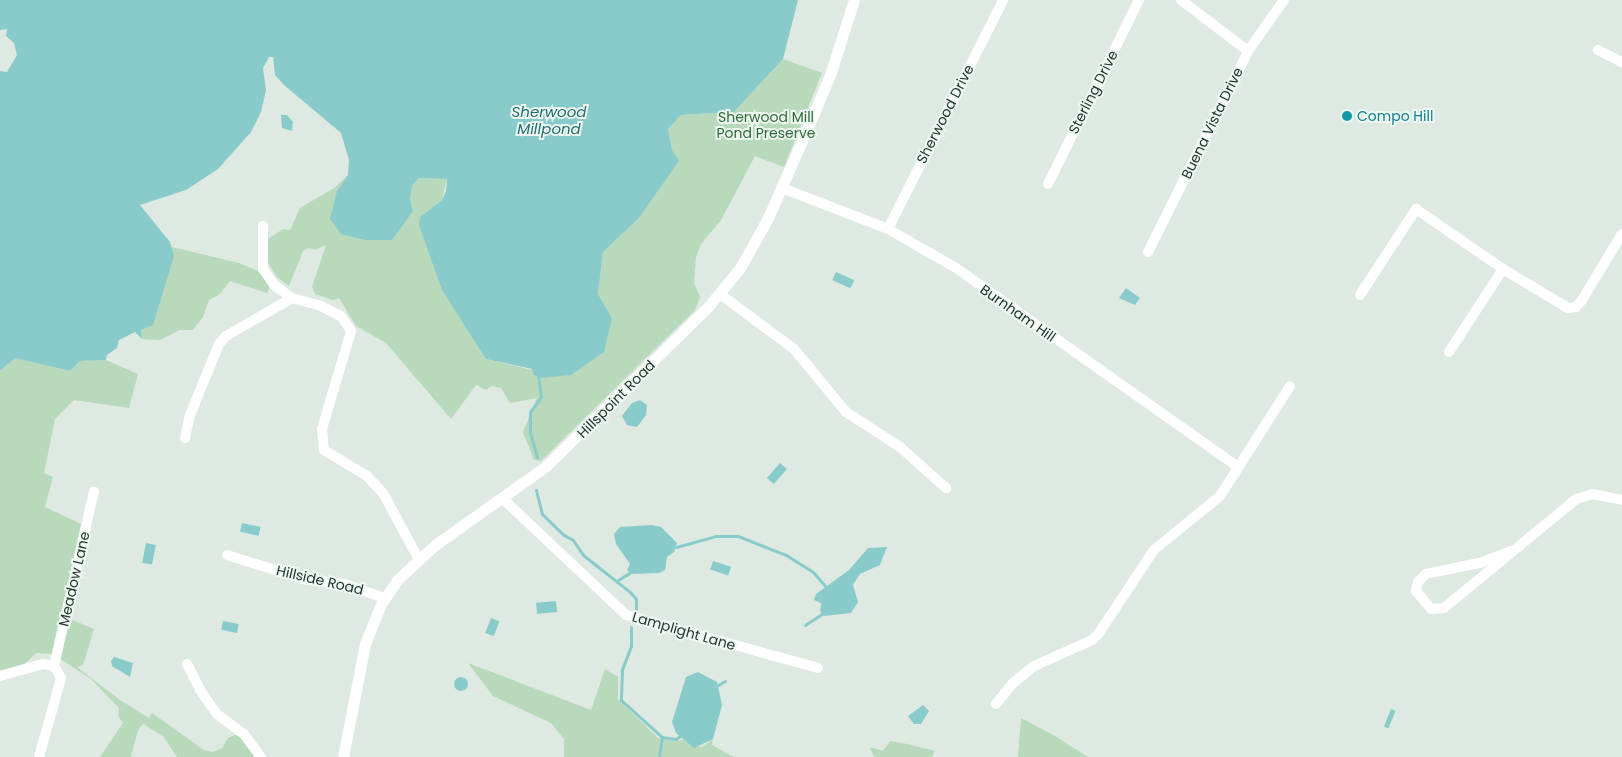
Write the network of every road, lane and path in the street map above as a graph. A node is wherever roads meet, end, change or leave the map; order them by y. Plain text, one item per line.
1 (854, 0) edge
2 (1003, 0) edge
3 (1139, 0) edge
4 (1181, 0) edge
5 (1284, 0) edge
6 (1598, 50) dead end
7 (1248, 51) junction
8 (1622, 62) edge
9 (1048, 184) dead end
10 (782, 188) junction
11 (263, 226) dead end
12 (888, 229) junction
13 (1622, 234) edge
14 (1148, 252) dead end
15 (1503, 270) junction
16 (720, 294) junction
17 (1360, 295) dead end
18 (292, 298) junction
19 (1449, 352) dead end
20 (1290, 386) dead end
21 (185, 438) dead end
22 (1238, 467) junction
23 (946, 488) dead end
24 (94, 492) dead end
25 (503, 499) junction
26 (1622, 500) edge
27 (1510, 551) junction
28 (226, 556) dead end
29 (418, 558) junction
30 (385, 598) junction
31 (187, 664) dead end
32 (54, 666) junction
33 (818, 668) dead end
34 (0, 676) edge
35 (996, 704) dead end
36 (38, 757) edge
37 (261, 757) edge
38 (343, 757) edge

1 - 10 street, Hillspoint Road
2 - 12 street, Sherwood Drive
3 - 9 street, Sterling Drive
4 - 7 street
5 - 7 street, Buena Vista Drive
6 - 8 street
7 - 14 street, Buena Vista Drive
10 - 12 street, Burnham Hill
10 - 16 street, Hillspoint Road
11 - 18 street
12 - 22 street, Burnham Hill
13 - 15 street
15 - 17 street
15 - 19 street
16 - 23 street
16 - 25 street, Hillspoint Road
18 - 21 street
18 - 29 street
20 - 22 street
22 - 35 street
24 - 32 street, Meadow Lane
25 - 29 street, Hillspoint Road
25 - 33 street, Lamplight Lane
26 - 27 street
27 - 27 street
28 - 30 street, Hillside Road
29 - 30 street, Hillspoint Road
30 - 38 street, Hillspoint Road
31 - 37 street
32 - 34 street
32 - 36 street

